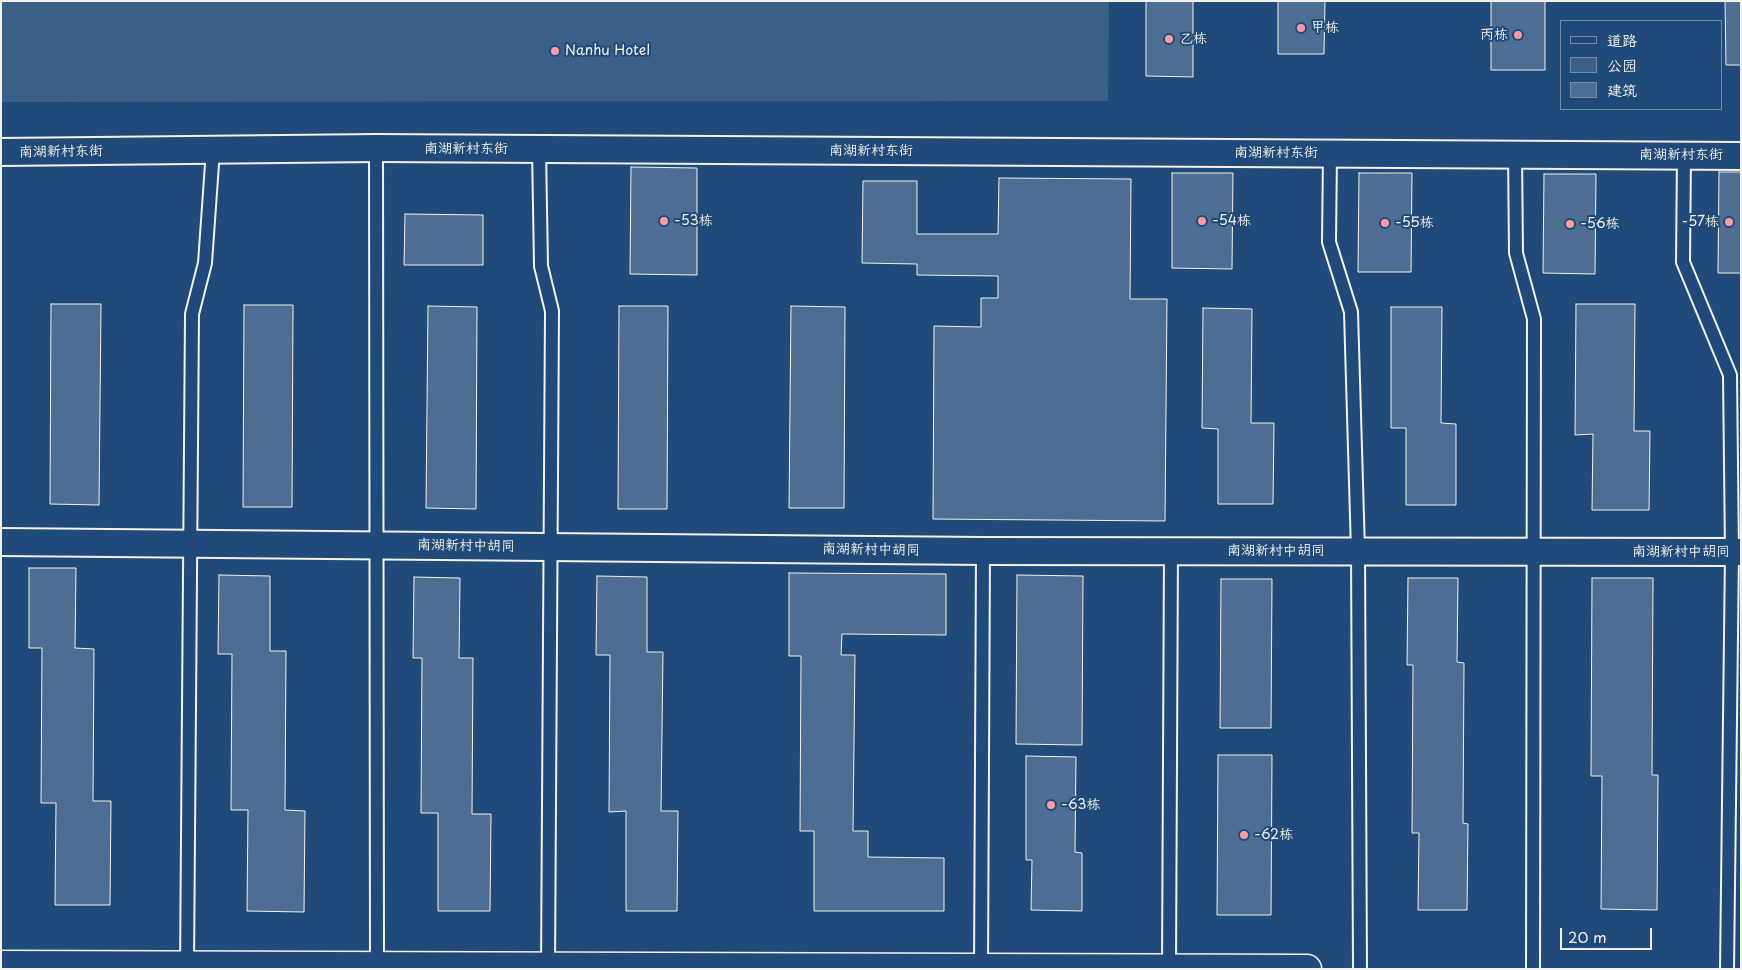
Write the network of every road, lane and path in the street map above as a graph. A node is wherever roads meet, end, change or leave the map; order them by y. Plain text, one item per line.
1 (376, 148) junction
2 (539, 149) junction
3 (213, 150) junction
4 (1, 152) edge
5 (1330, 154) junction
6 (1514, 154) junction
7 (1684, 156) junction
8 (1741, 156) edge
9 (1, 542) edge
10 (188, 543) junction
11 (378, 545) junction
12 (550, 547) junction
13 (983, 550) junction
14 (1172, 551) junction
15 (1358, 551) junction
16 (1534, 552) junction
17 (1736, 552) edge
18 (1, 966) edge
19 (187, 966) junction
20 (377, 967) junction
21 (548, 967) junction
22 (981, 968) edge
23 (1169, 968) edge
24 (1307, 969) edge
25 (1360, 969) edge
26 (1533, 969) edge
27 (1727, 969) edge

1 - 2 street, 南湖新村东街
1 - 3 street, 南湖新村东街
1 - 11 lane
2 - 5 street, 南湖新村东街
2 - 12 lane
3 - 4 street, 南湖新村东街
3 - 10 lane
5 - 6 street, 南湖新村东街
5 - 15 lane
6 - 7 street, 南湖新村东街
6 - 16 lane
7 - 8 street, 南湖新村东街
7 - 17 lane
9 - 10 street, 南湖新村中胡同
10 - 11 street, 南湖新村中胡同
10 - 19 lane
11 - 12 street, 南湖新村中胡同
11 - 20 lane
12 - 13 street, 南湖新村中胡同
12 - 21 lane
13 - 14 street, 南湖新村中胡同
13 - 22 lane
14 - 15 street, 南湖新村中胡同
14 - 23 lane
15 - 16 street, 南湖新村中胡同
15 - 25 lane
16 - 17 street, 南湖新村中胡同
16 - 26 lane
17 - 27 lane
18 - 19 street
19 - 20 street
20 - 21 street
21 - 22 street
22 - 23 street
23 - 24 street

